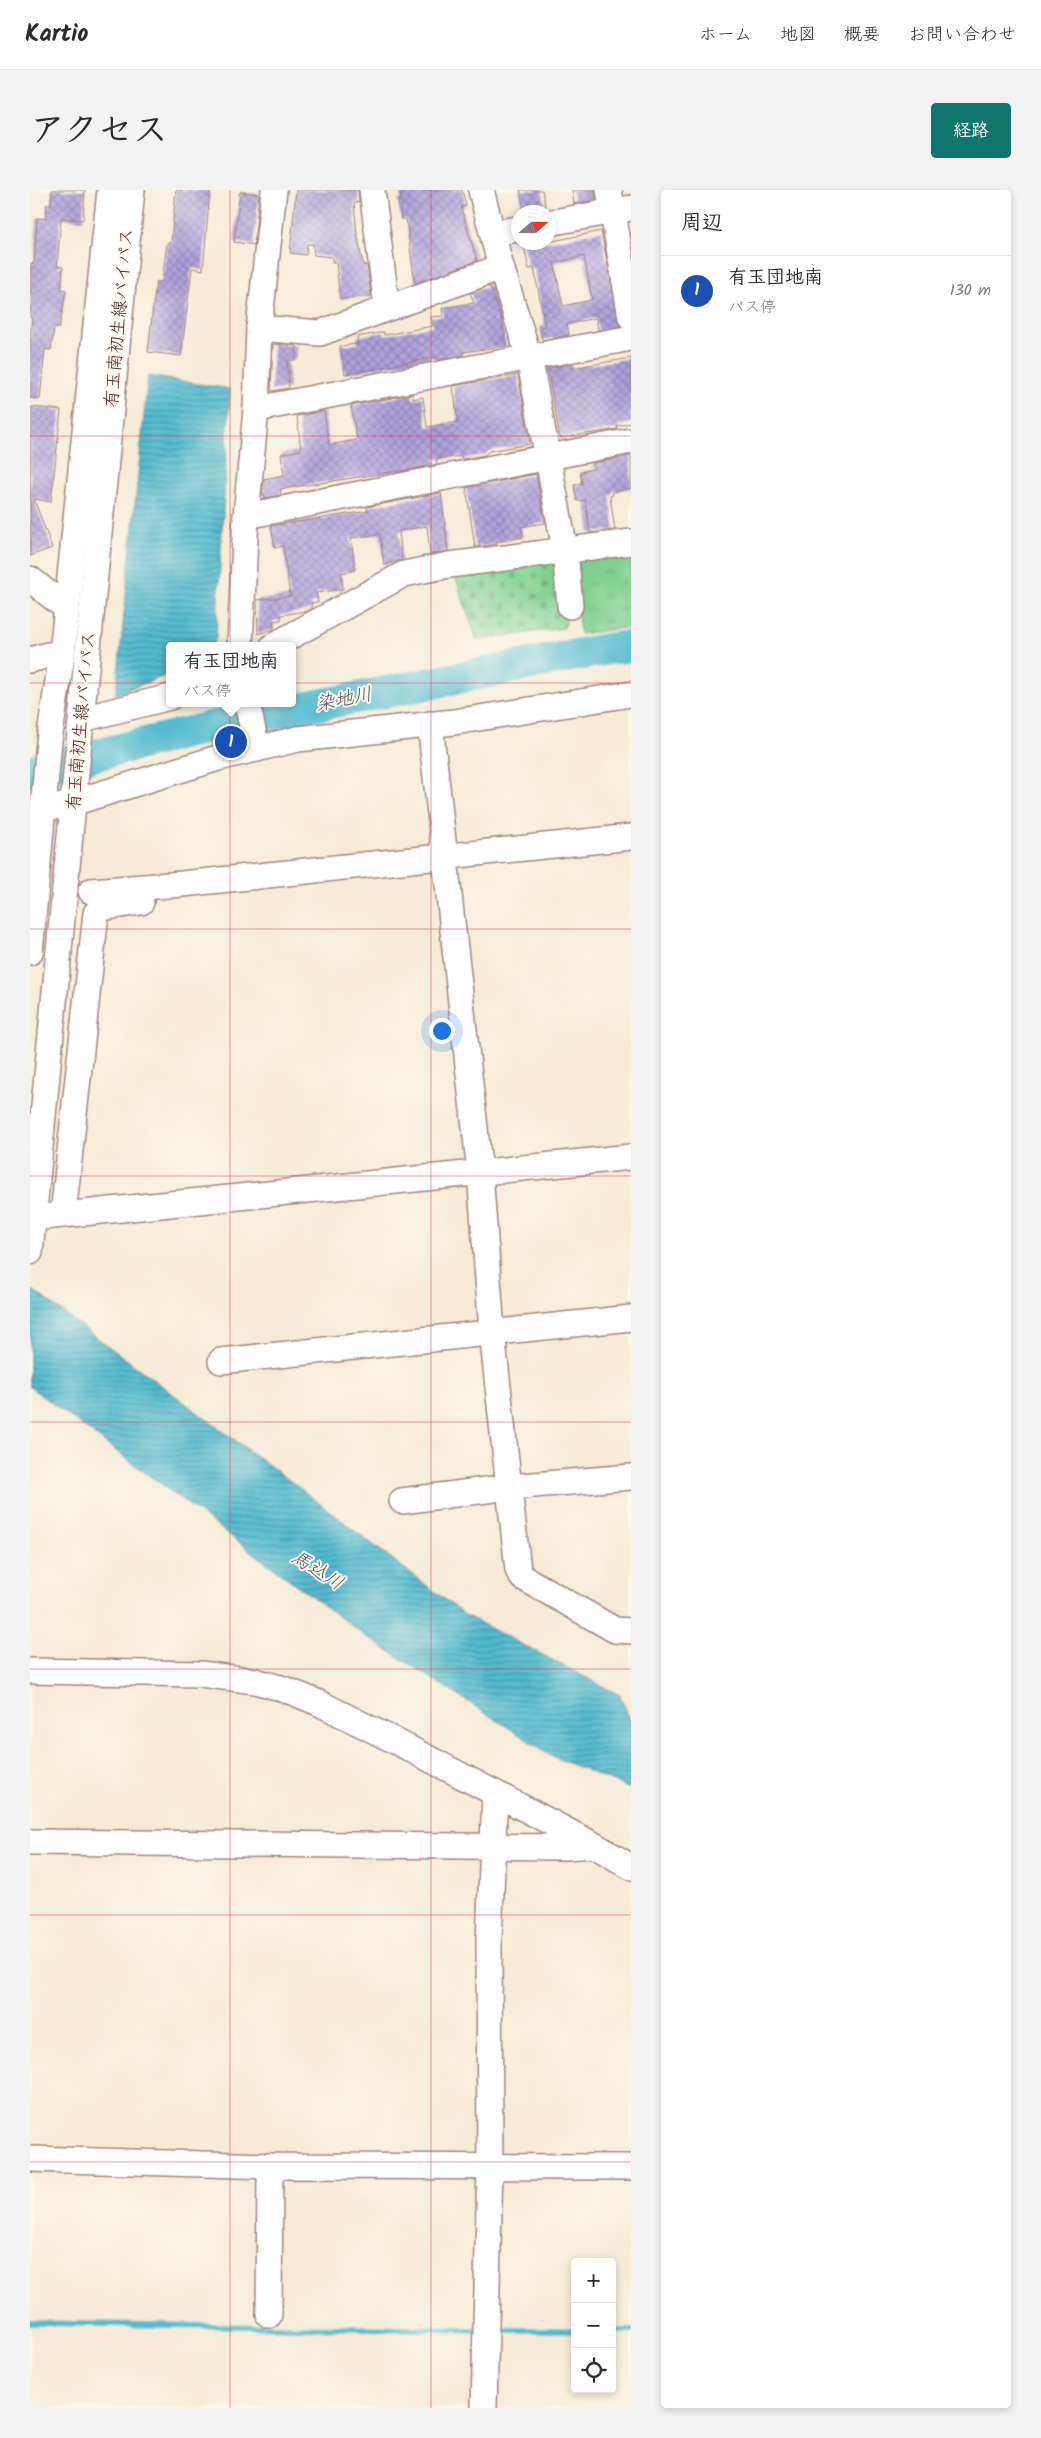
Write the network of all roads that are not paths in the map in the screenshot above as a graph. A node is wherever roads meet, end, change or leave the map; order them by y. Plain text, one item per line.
1 (110, 190) edge
2 (132, 190) edge
3 (274, 190) edge
4 (372, 190) edge
5 (481, 190) edge
6 (618, 203) edge
7 (556, 221) edge
8 (511, 229) edge
9 (494, 233) junction
10 (501, 267) junction
11 (387, 308) junction
12 (631, 317) edge
13 (259, 328) junction
14 (631, 338) edge
15 (529, 357) junction
16 (256, 409) junction
17 (631, 441) edge
18 (548, 456) junction
19 (246, 516) junction
20 (631, 542) edge
21 (564, 550) junction
22 (30, 579) edge
23 (570, 606) dead end
24 (66, 608) junction
25 (240, 642) edge
26 (280, 642) edge
27 (62, 654) junction
28 (30, 660) edge
29 (631, 694) edge
30 (166, 698) edge
31 (248, 707) edge
32 (430, 724) junction
33 (81, 726) junction
34 (256, 746) junction
35 (74, 796) junction
36 (39, 808) edge
37 (631, 837) edge
38 (444, 855) junction
39 (182, 884) junction
40 (91, 891) dead end
41 (30, 952) edge
42 (631, 1157) edge
43 (480, 1173) junction
44 (63, 1215) junction
45 (33, 1218) junction
46 (30, 1247) edge
47 (631, 1318) edge
48 (492, 1332) junction
49 (221, 1361) dead end
50 (631, 1477) edge
51 (509, 1487) junction
52 (402, 1501) dead end
53 (631, 1631) edge
54 (30, 1671) edge
55 (495, 1793) junction
56 (30, 1842) edge
57 (594, 1845) junction
58 (492, 1846) junction
59 (631, 1867) edge
60 (30, 2159) edge
61 (270, 2166) junction
62 (490, 2166) junction
63 (631, 2167) edge
64 (269, 2315) dead end
65 (484, 2408) edge

1 - 24 street, 有玉南初生線バイパス
2 - 33 street, 有玉南初生線バイパス
3 - 13 street
4 - 11 street
5 - 9 street
6 - 7 street
6 - 12 street
8 - 9 street
9 - 10 street
10 - 11 street
10 - 15 street
11 - 13 street
13 - 16 street
14 - 15 street
15 - 16 street
15 - 18 street
16 - 19 street
17 - 18 street
18 - 19 street
18 - 21 street
19 - 25 street
20 - 21 street
21 - 23 street
21 - 26 street
22 - 24 street
24 - 27 street, 有玉南初生線バイパス
27 - 28 street
27 - 36 street, 有玉南初生線バイパス
29 - 32 street
30 - 33 street
31 - 34 street
32 - 34 street
32 - 38 street
33 - 35 street, 有玉南初生線バイパス
34 - 35 street
35 - 36 street
35 - 45 street, 有玉南初生線バイパス
36 - 41 street, 有玉南初生線バイパス
37 - 38 street
38 - 39 street
38 - 43 street
39 - 40 street
39 - 44 street
42 - 43 street
43 - 44 street
43 - 48 street
44 - 45 street
45 - 46 street, 有玉南初生線バイパス
47 - 48 street
48 - 49 street
48 - 51 street
50 - 51 street
51 - 52 street
51 - 53 street
54 - 55 street
55 - 57 street
55 - 58 street
56 - 58 street
57 - 58 street
57 - 59 street
58 - 62 street
60 - 61 street
61 - 62 street
61 - 64 street
62 - 63 street
62 - 65 street

